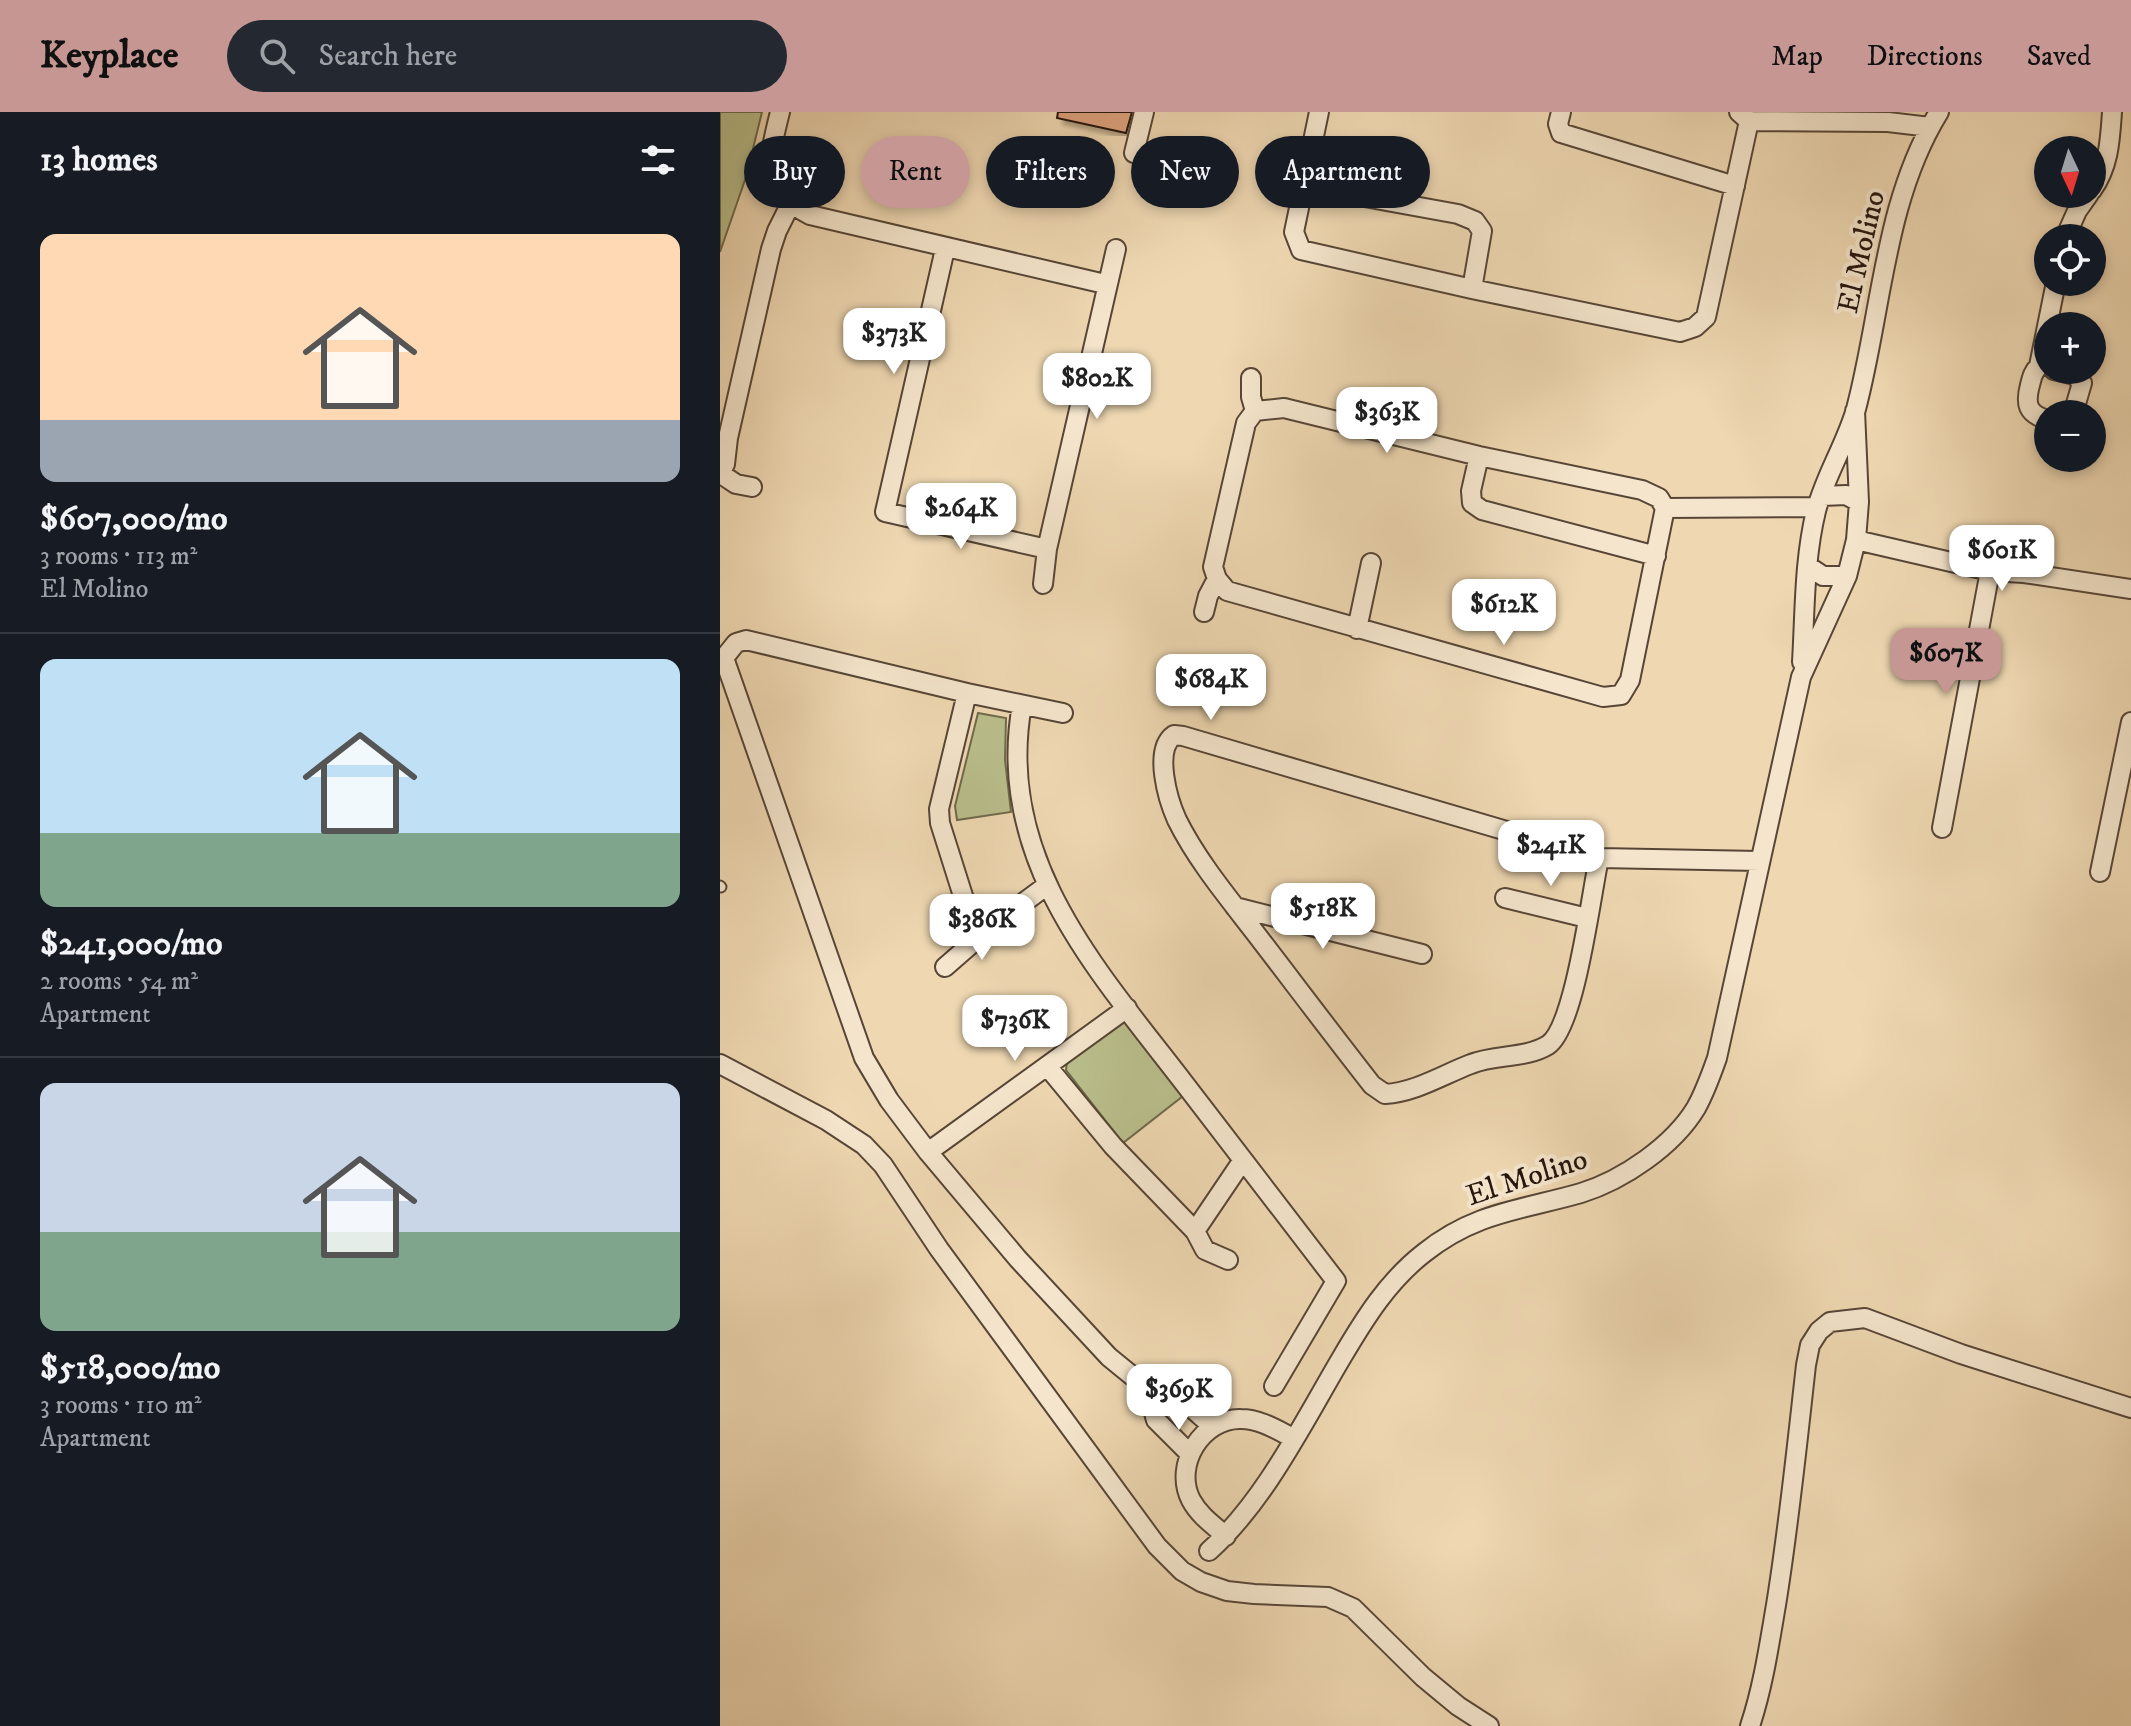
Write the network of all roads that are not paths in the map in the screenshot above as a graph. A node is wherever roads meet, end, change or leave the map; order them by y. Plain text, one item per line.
1 (780, 112) edge
2 (1144, 112) edge
3 (1319, 112) edge
4 (1561, 112) edge
5 (2112, 112) edge
6 (1744, 116) edge
7 (1934, 119) edge
8 (774, 136) edge
9 (1138, 136) edge
10 (1314, 136) edge
11 (2106, 163) edge
12 (1735, 186) junction
13 (788, 208) edge
14 (796, 208) edge
15 (1299, 208) edge
16 (1425, 208) edge
17 (945, 249) junction
18 (1116, 249) dead end
19 (1105, 284) junction
20 (1472, 289) junction
21 (2034, 372) edge
22 (1251, 378) dead end
23 (1255, 411) junction
24 (1855, 411) junction
25 (2034, 415) edge
26 (724, 439) edge
27 (1479, 456) junction
28 (720, 474) edge
29 (752, 487) dead end
30 (1819, 502) junction
31 (1859, 502) junction
32 (1665, 508) junction
33 (1856, 540) junction
34 (1047, 549) junction
35 (1656, 556) junction
36 (1371, 563) dead end
37 (1808, 566) junction
38 (1990, 571) junction
39 (1847, 576) junction
40 (1217, 579) junction
41 (1043, 584) dead end
42 (2131, 589) edge
43 (1204, 612) dead end
44 (1357, 629) junction
45 (1801, 677) junction
46 (967, 693) junction
47 (1022, 705) junction
48 (1063, 713) dead end
49 (2131, 722) edge
50 (1942, 828) dead end
51 (1599, 858) junction
52 (1759, 861) junction
53 (2100, 872) dead end
54 (1046, 886) junction
55 (1505, 898) dead end
56 (1235, 907) junction
57 (1587, 918) junction
58 (992, 926) junction
59 (1422, 954) dead end
60 (945, 967) dead end
61 (1127, 1008) junction
62 (720, 1064) edge
63 (1047, 1066) junction
64 (928, 1152) junction
65 (1243, 1160) junction
66 (1195, 1231) junction
67 (1228, 1260) dead end
68 (1274, 1386) dead end
69 (1147, 1388) junction
70 (2131, 1408) edge
71 (1212, 1426) junction
72 (1293, 1438) junction
73 (1189, 1453) junction
74 (1226, 1536) junction
75 (1209, 1551) dead end
76 (1750, 1725) edge
77 (1489, 1726) edge

1 - 8 street
2 - 9 street
3 - 10 street
4 - 12 street
5 - 11 street
6 - 7 street
6 - 12 street
7 - 24 street, El Molino
12 - 20 street
13 - 26 street
14 - 17 street
15 - 20 street
16 - 20 street
17 - 19 street
17 - 34 street
18 - 19 street
19 - 34 street
21 - 25 street
22 - 23 street
23 - 27 street
23 - 40 street
24 - 30 street, El Molino
24 - 31 street, El Molino
26 - 28 street
27 - 32 street
27 - 35 street
28 - 29 street
30 - 31 street
30 - 32 street
30 - 37 street, El Molino
31 - 33 street, El Molino
32 - 35 street
33 - 38 street
33 - 39 street, El Molino
34 - 41 street
35 - 44 street
36 - 44 street
37 - 39 street
37 - 45 street, El Molino
38 - 42 street
38 - 50 street
39 - 45 street, El Molino
40 - 43 street
40 - 44 street
45 - 52 street, El Molino
46 - 47 street
46 - 58 street
46 - 64 street
47 - 48 street
47 - 54 street
49 - 53 street
51 - 52 street
51 - 56 street
51 - 57 street
52 - 72 street, El Molino
54 - 58 street
54 - 61 street
55 - 57 street
56 - 57 street
56 - 59 street
58 - 60 street
61 - 63 street
61 - 65 street
62 - 77 street
63 - 64 street
63 - 66 street
64 - 69 street
65 - 66 street
65 - 68 street
66 - 67 street
69 - 71 street
69 - 73 street
70 - 76 street
71 - 72 street
71 - 73 street
72 - 74 street, El Molino
73 - 74 street
74 - 75 street, El Molino

